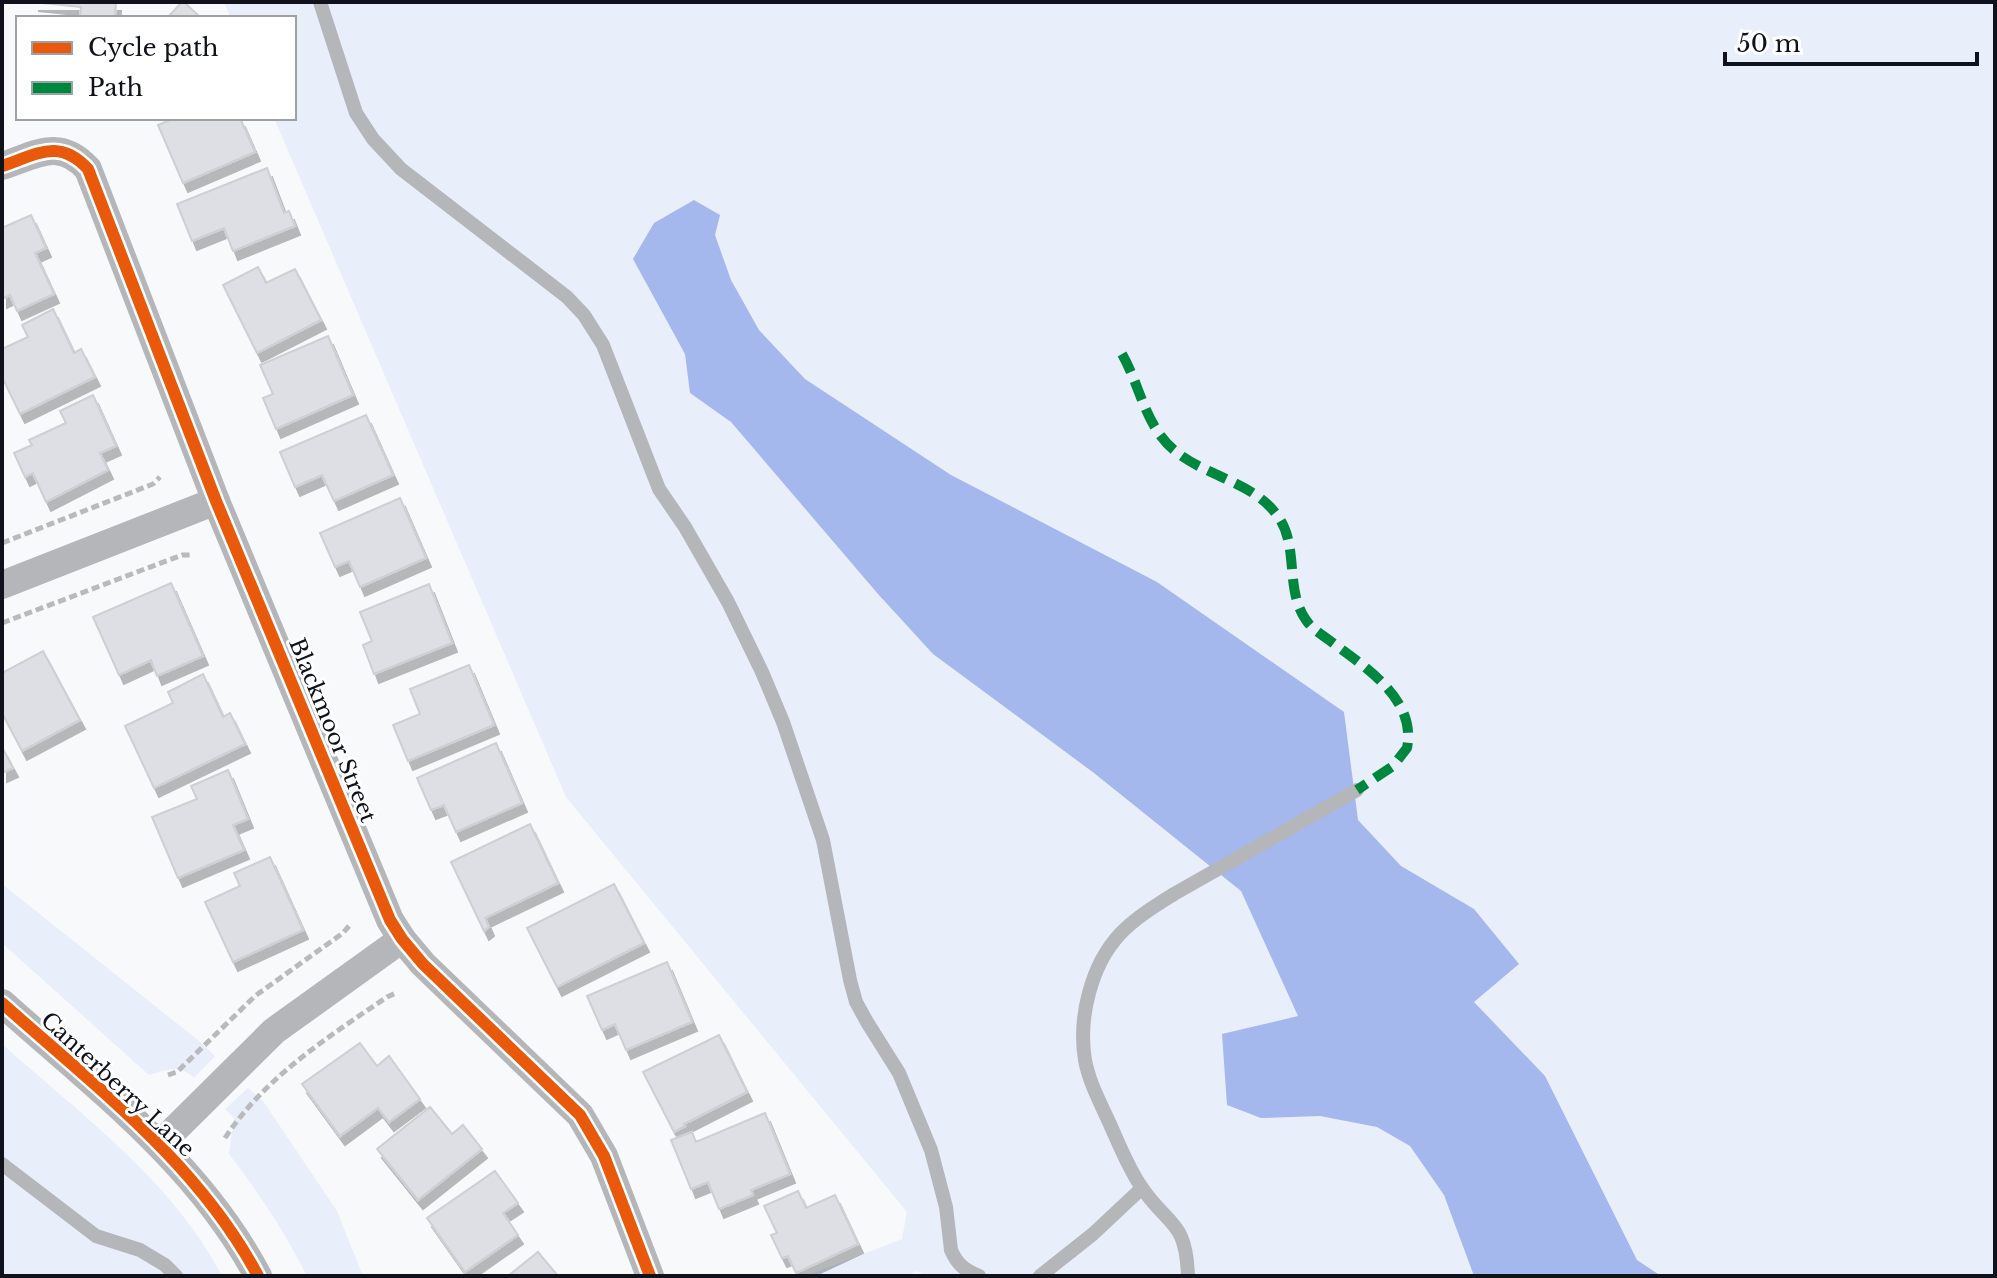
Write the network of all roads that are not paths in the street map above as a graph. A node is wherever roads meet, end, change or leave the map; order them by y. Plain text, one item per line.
1 (320, 2) edge
2 (2, 166) edge
3 (216, 501) junction
4 (2, 585) edge
5 (1357, 790) dead end
6 (402, 939) junction
7 (2, 1003) edge
8 (160, 1144) junction
9 (2, 1164) edge
10 (1142, 1188) junction
11 (176, 1276) edge
12 (258, 1276) edge
13 (650, 1276) edge
14 (979, 1276) edge
15 (1040, 1276) edge
16 (1188, 1276) edge

1 - 14 lane
2 - 3 street, Blackmoor Street
3 - 4 street
3 - 6 street, Blackmoor Street
5 - 10 lane
6 - 8 street
6 - 13 street, Blackmoor Street
7 - 8 street, Canterberry Lane
8 - 12 street, Canterberry Lane
9 - 11 lane
10 - 15 lane
10 - 16 lane

